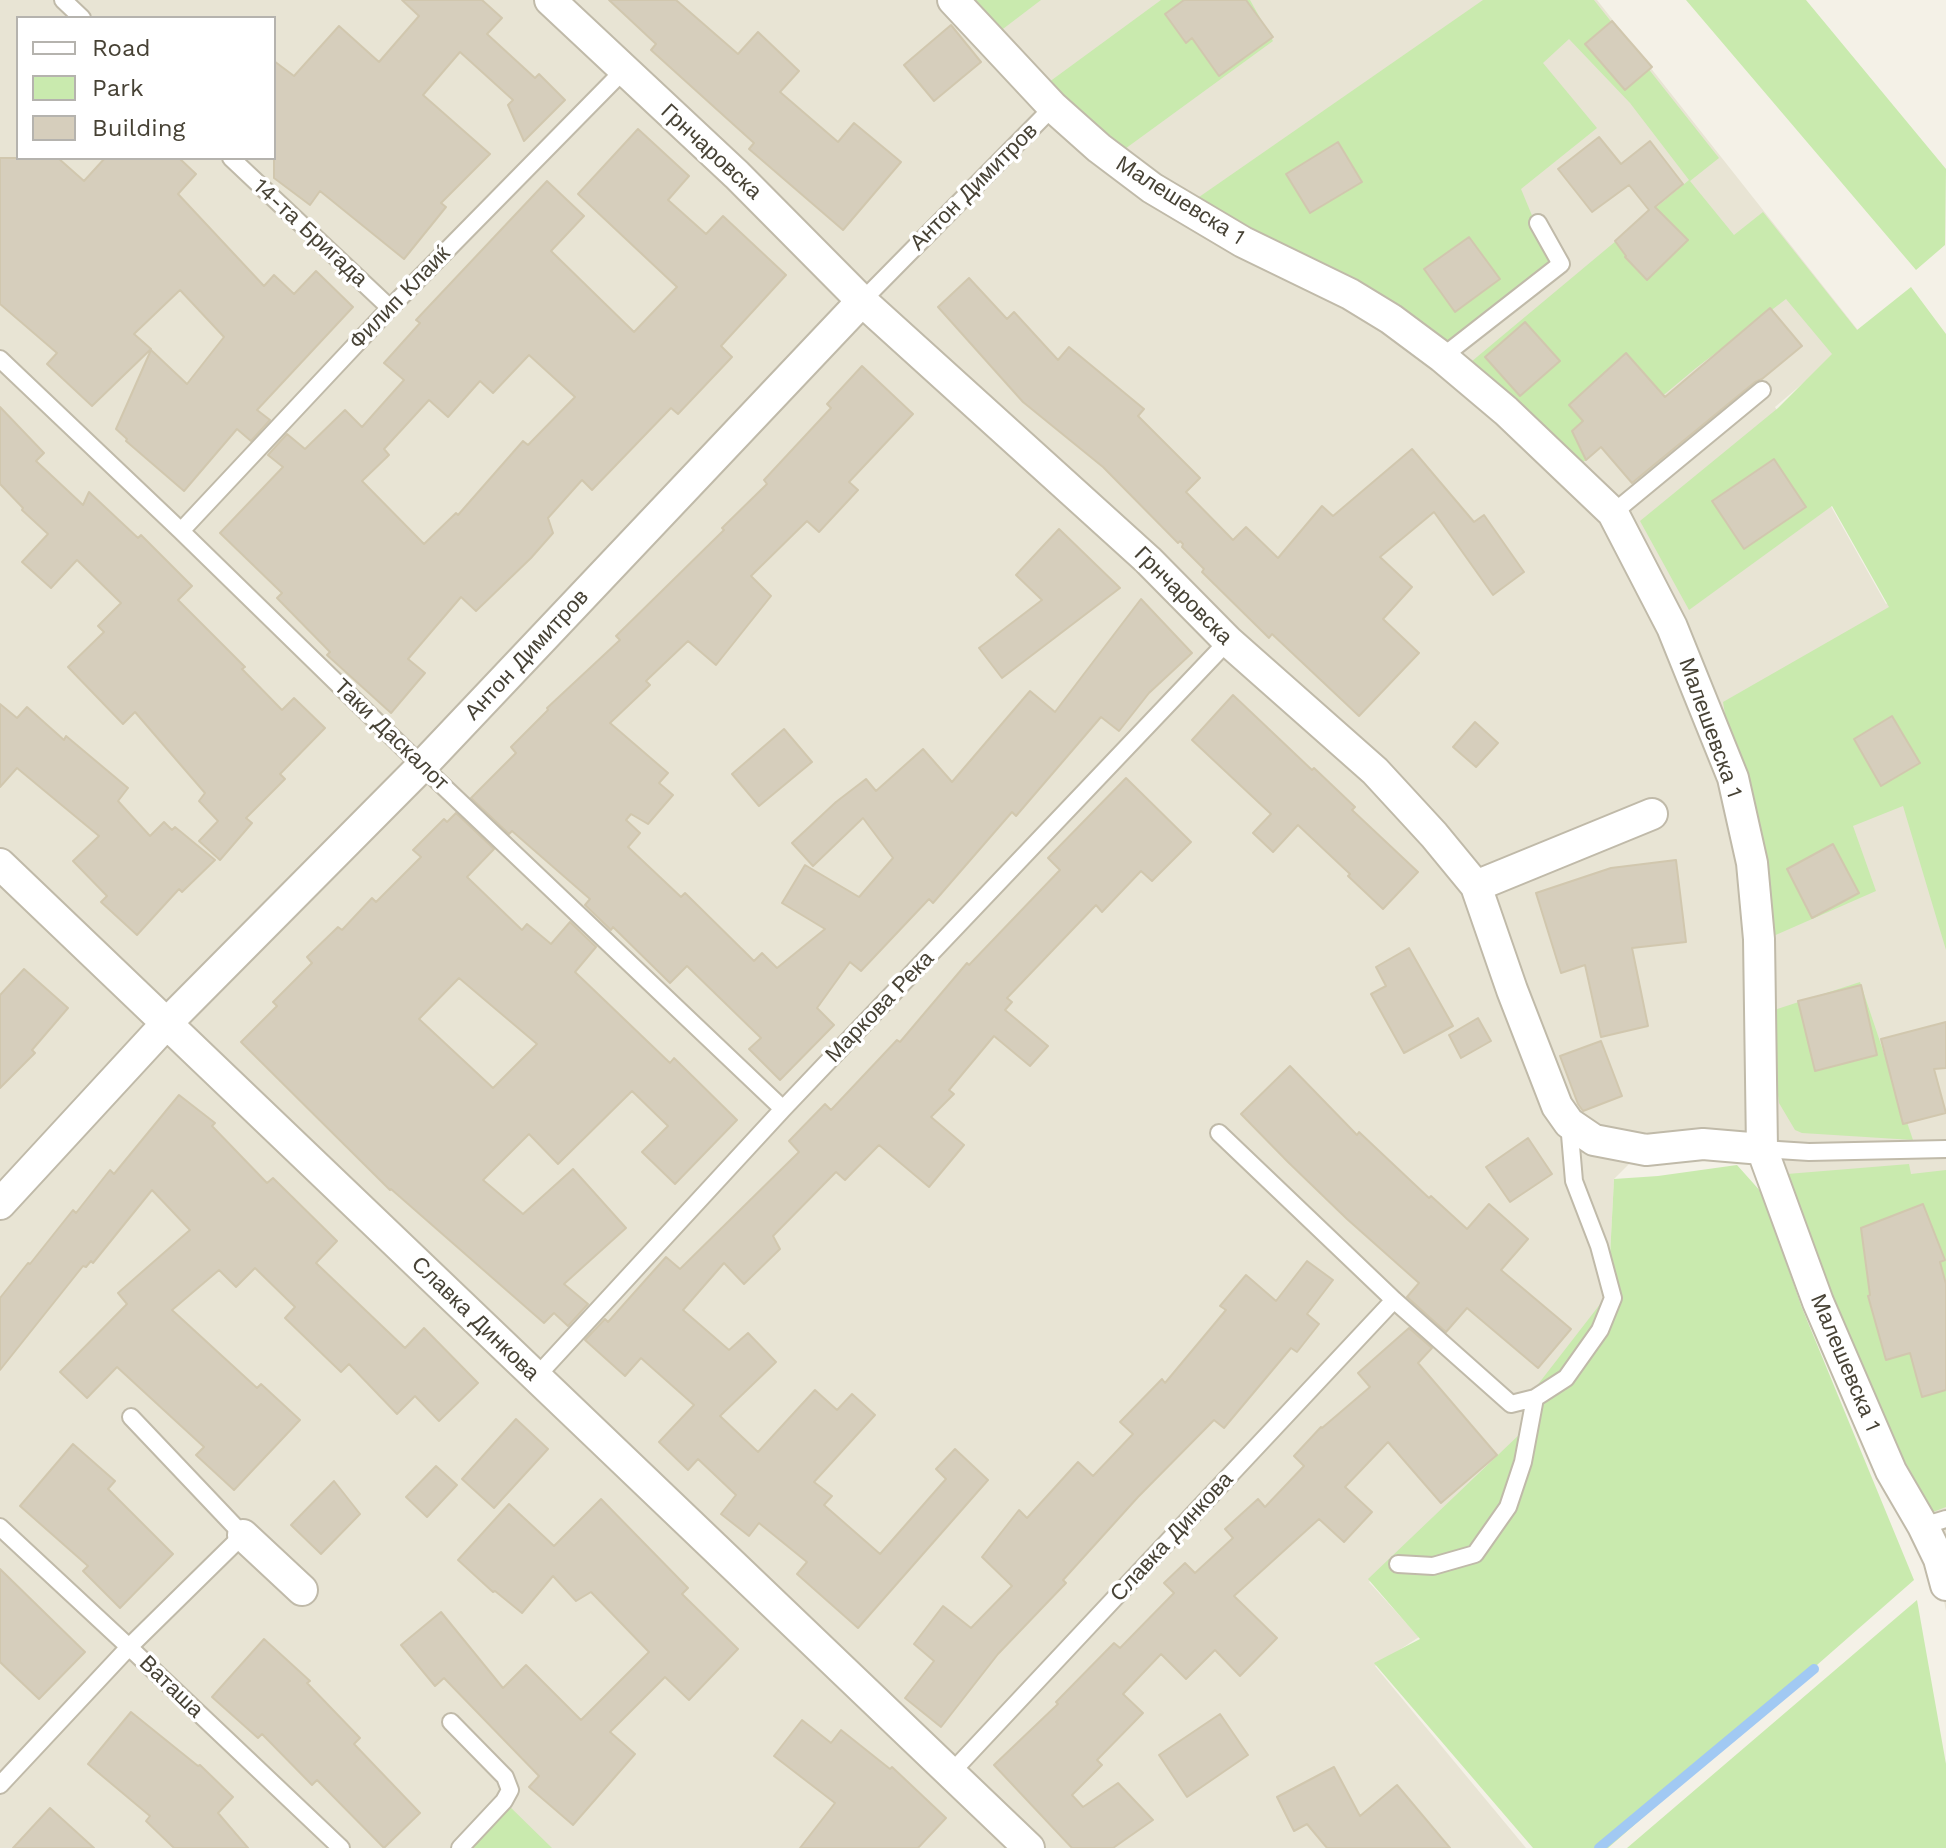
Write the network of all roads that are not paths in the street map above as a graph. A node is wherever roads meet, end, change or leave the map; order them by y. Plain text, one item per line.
1 (63, 0) edge
2 (550, 0) edge
3 (953, 0) edge
4 (80, 16) edge
5 (624, 70) junction
6 (1053, 107) junction
7 (233, 160) edge
8 (1538, 223) dead end
9 (862, 301) junction
10 (390, 308) junction
11 (1442, 357) junction
12 (0, 359) edge
13 (1762, 390) dead end
14 (1613, 513) junction
15 (181, 531) junction
16 (1228, 641) junction
17 (422, 766) junction
18 (1652, 814) dead end
19 (0, 864) edge
20 (1476, 886) junction
21 (166, 1024) junction
22 (783, 1109) junction
23 (1569, 1123) junction
24 (1219, 1133) dead end
25 (1762, 1149) junction
26 (1946, 1149) edge
27 (0, 1204) edge
28 (1394, 1300) junction
29 (536, 1377) junction
30 (1535, 1398) junction
31 (131, 1417) dead end
32 (1935, 1523) edge
33 (0, 1527) edge
34 (243, 1535) junction
35 (1398, 1564) dead end
36 (1946, 1585) edge
37 (302, 1590) dead end
38 (129, 1647) junction
39 (451, 1722) dead end
40 (950, 1774) junction
41 (0, 1785) edge
42 (341, 1848) edge
43 (460, 1848) edge
44 (1029, 1848) edge

1 - 4 lane
2 - 5 street, Грнчаровска
3 - 6 street, Малешевска 1
5 - 9 street, Грнчаровска
5 - 10 lane, Филип Клаиќ
6 - 9 lane, Антон Димитров
6 - 11 street, Малешевска 1
7 - 10 lane, 14-та Бригада
8 - 11 lane
9 - 16 street, Грнчаровска
9 - 17 street, Антон Димитров
10 - 15 lane, Филип Клаиќ
11 - 14 street, Малешевска 1
12 - 15 lane, Таки Даскалот
13 - 14 lane
14 - 25 street, Малешевска 1
15 - 17 lane, Таки Даскалот
16 - 20 street, Грнчаровска
16 - 22 lane, Маркова Река
17 - 21 street, Антон Димитров
17 - 22 lane, Таки Даскалот
18 - 20 street
19 - 21 street, Славка Динкова
20 - 23 street, Грнчаровска
21 - 27 street, Антон Димитров
21 - 29 street, Славка Динкова
22 - 29 lane, Маркова Река
23 - 25 street
23 - 30 lane
24 - 28 lane
25 - 26 lane
25 - 32 street, Малешевска 1
28 - 30 lane
28 - 40 lane, Славка Динкова
29 - 40 street, Славка Динкова
30 - 35 lane
31 - 34 lane
32 - 36 street, Малешевска 1
33 - 38 lane, Ваташа
34 - 37 street
34 - 38 lane
38 - 41 lane
38 - 42 lane, Ваташа
39 - 43 lane
40 - 44 street, Славка Динкова

